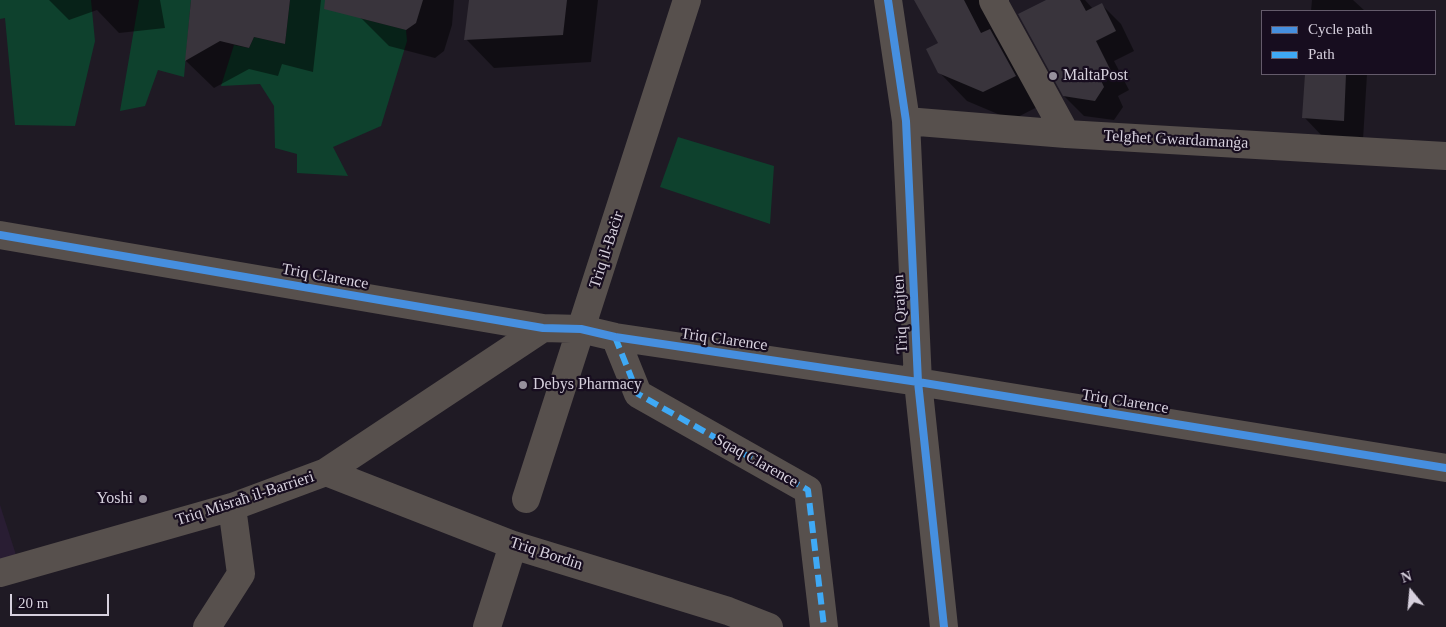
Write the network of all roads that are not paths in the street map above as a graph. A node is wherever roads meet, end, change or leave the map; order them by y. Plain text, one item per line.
1 (687, 0) edge
2 (888, 0) edge
3 (995, 0) edge
4 (906, 121) junction
5 (1066, 134) junction
6 (1446, 156) edge
7 (0, 235) edge
8 (543, 328) junction
9 (581, 330) junction
10 (615, 337) junction
11 (918, 382) junction
12 (1446, 468) edge
13 (326, 472) junction
14 (526, 500) dead end
15 (232, 507) junction
16 (513, 545) junction
17 (0, 573) edge
18 (726, 619) edge
19 (207, 627) edge
20 (487, 627) edge
21 (769, 627) edge
22 (824, 627) edge
23 (944, 627) edge

1 - 9 street, Triq il-Baċir
2 - 4 street, Triq Qrajten
3 - 5 street
4 - 5 street, Telgħet Gwardamanġa
4 - 11 street, Triq Qrajten
5 - 6 street, Telgħet Gwardamanġa
7 - 8 street, Triq Clarence
8 - 9 street, Triq Clarence
8 - 13 street, Triq Misraħ il-Barrieri
9 - 10 street, Triq Clarence
9 - 14 street, Triq il-Baċir
10 - 11 street, Triq Clarence
10 - 22 street, Sqaq Clarence
11 - 12 street, Triq Clarence
11 - 23 street, Triq Qrajten
13 - 15 street, Triq Misraħ il-Barrieri
13 - 16 street, Triq Bordin
15 - 17 street, Triq Misraħ il-Barrieri
15 - 19 street
16 - 18 street, Triq Bordin
16 - 20 street
18 - 21 street, Triq Bordin

